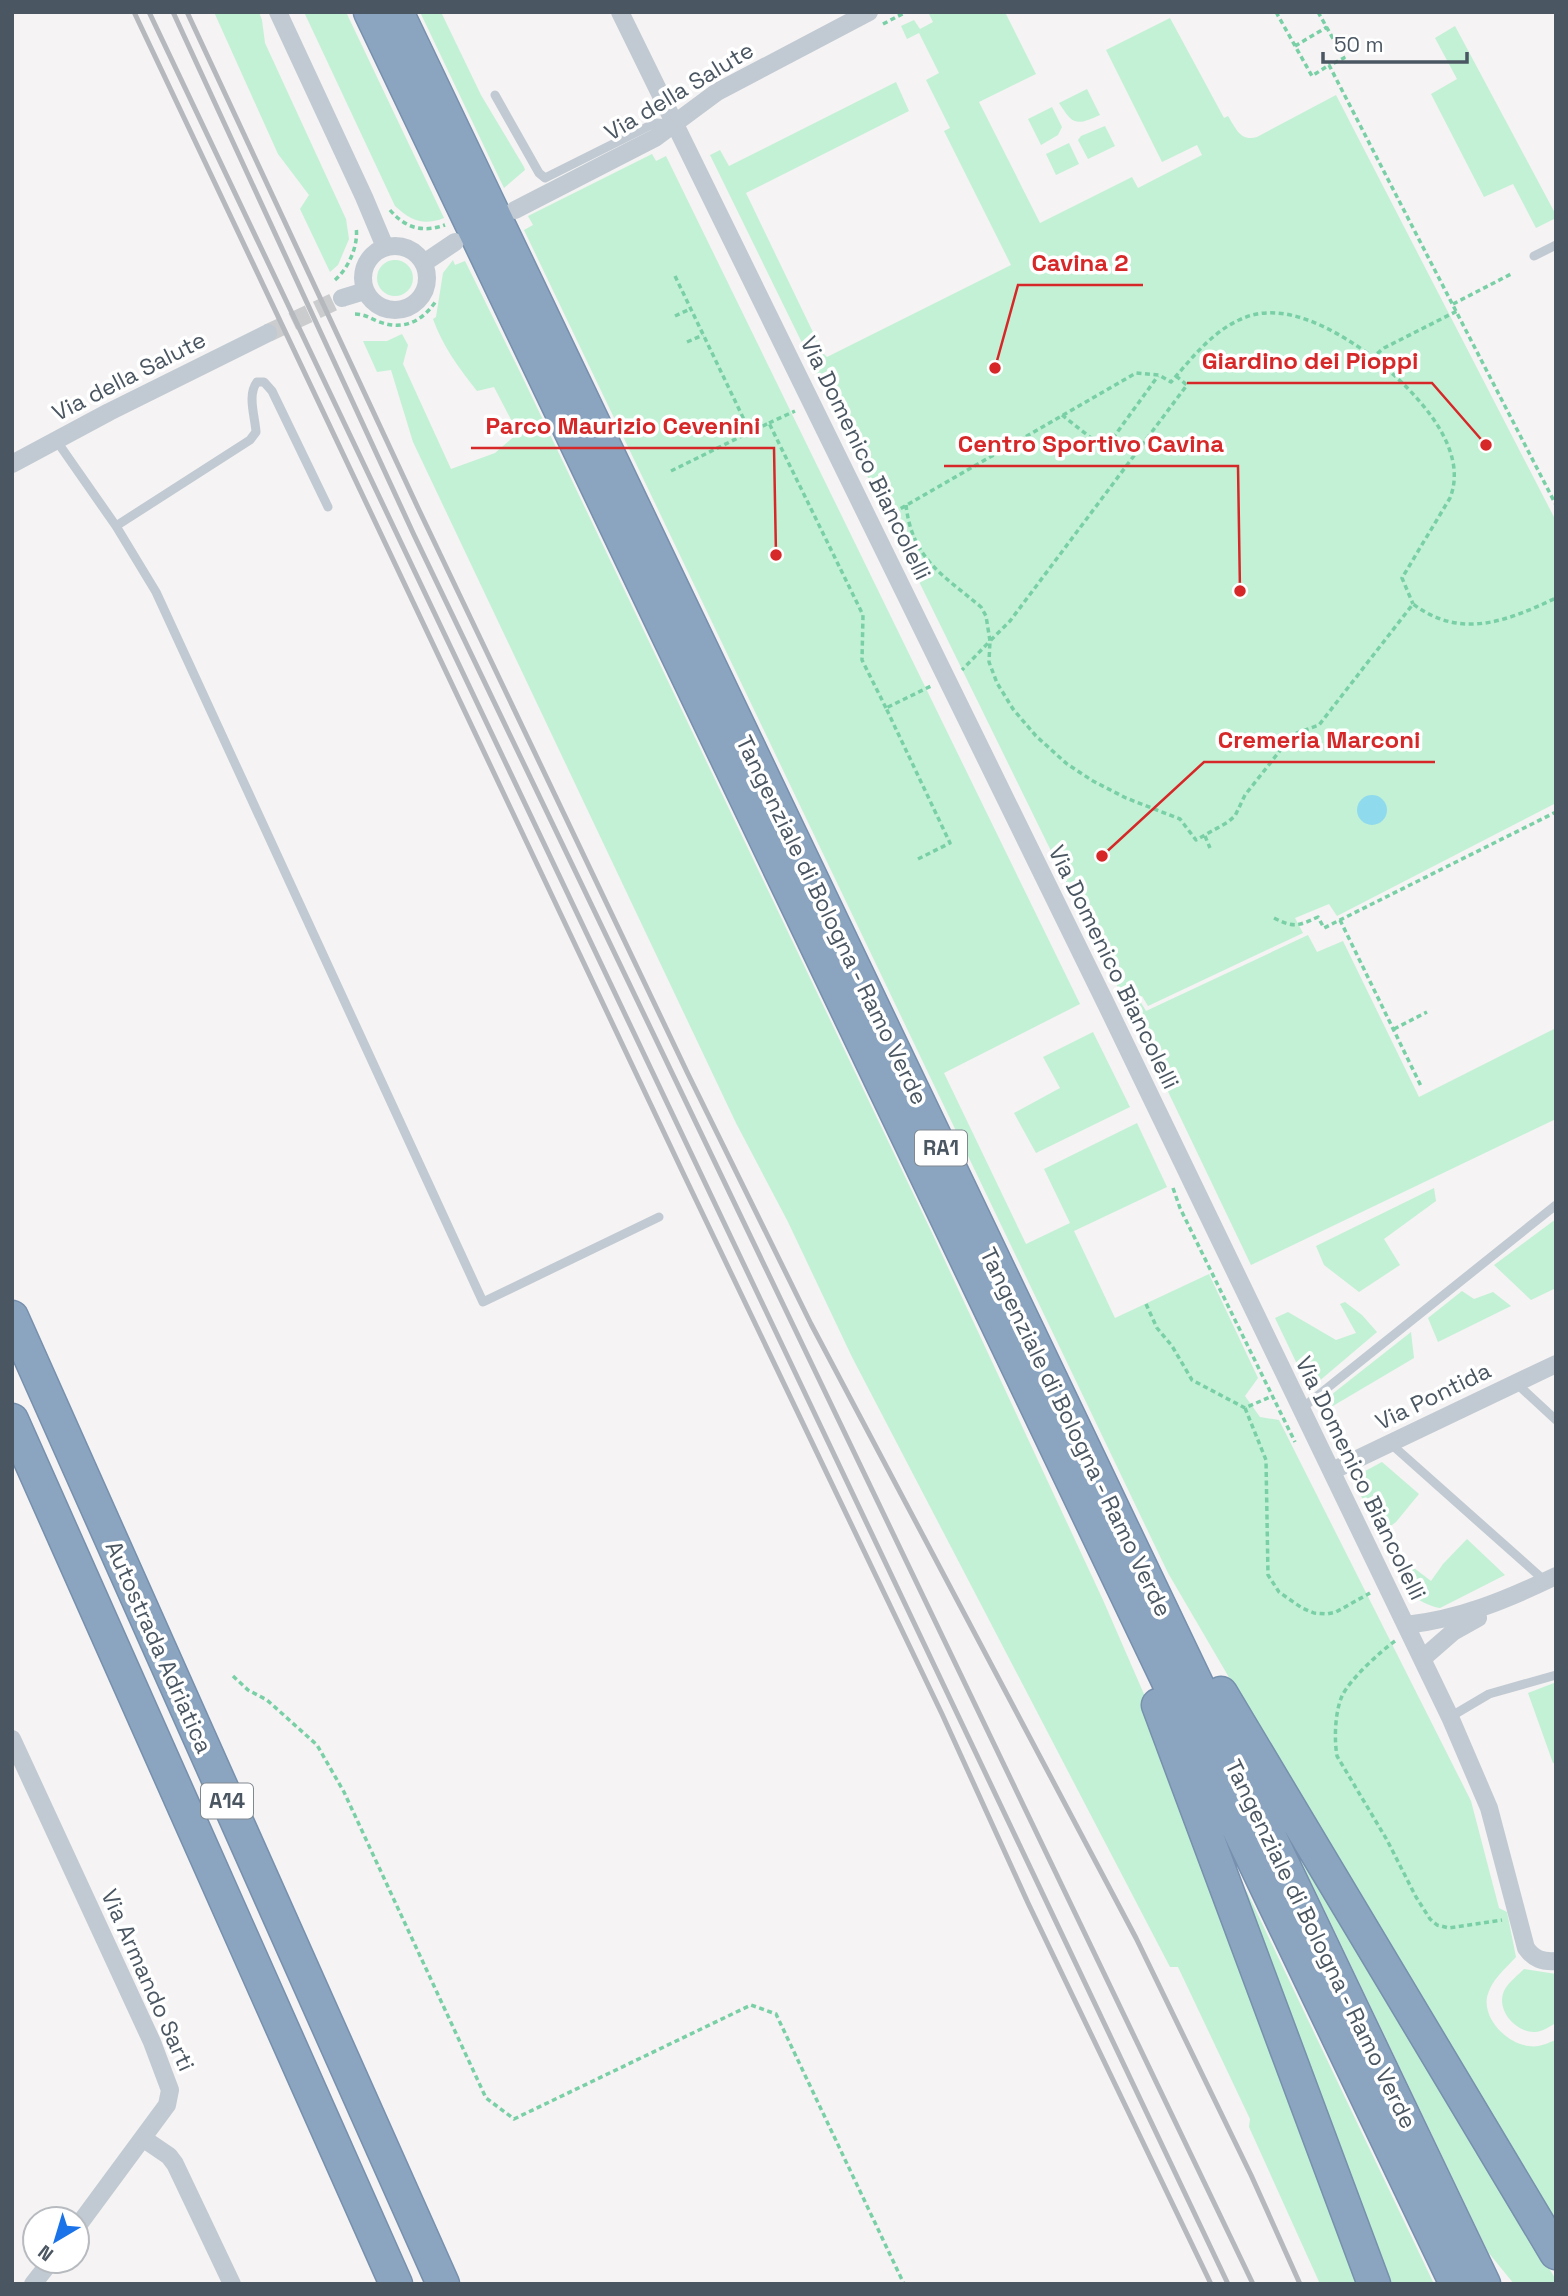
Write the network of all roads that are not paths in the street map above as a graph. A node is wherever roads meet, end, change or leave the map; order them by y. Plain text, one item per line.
1 (278, 12) edge
2 (370, 12) edge
3 (397, 12) edge
4 (621, 12) edge
5 (869, 12) edge
6 (495, 95) dead end
7 (676, 125) junction
8 (514, 210) dead end
9 (455, 242) dead end
10 (1556, 245) edge
11 (385, 247) junction
12 (1534, 256) dead end
13 (424, 263) junction
14 (365, 291) junction
15 (346, 306) tunnel mouth
16 (268, 333) tunnel mouth
17 (56, 440) junction
18 (12, 464) edge
19 (328, 507) dead end
20 (116, 526) junction
21 (1556, 1205) edge
22 (659, 1217) dead end
23 (12, 1317) edge
24 (1556, 1364) edge
25 (1516, 1383) junction
26 (1301, 1409) junction
27 (12, 1420) edge
28 (1556, 1420) edge
29 (1391, 1444) junction
30 (1059, 1457) junction
31 (1332, 1471) junction
32 (1098, 1478) junction
33 (1550, 1578) edge
34 (1520, 1593) junction
35 (1407, 1629) junction
36 (1422, 1659) junction
37 (1556, 1675) edge
38 (1450, 1717) junction
39 (12, 1739) edge
40 (1556, 1961) edge
41 (144, 2138) junction
42 (91, 2208) edge
43 (1556, 2253) edge
44 (232, 2284) edge
45 (396, 2284) edge
46 (443, 2284) edge
47 (1374, 2284) edge
48 (1456, 2284) edge
49 (1484, 2284) edge

1 - 11 street
2 - 30 highway, Tangenziale di Bologna - Ramo Verde / RA1
3 - 32 highway, Tangenziale di Bologna - Ramo Verde / RA1
4 - 7 street, Via Domenico Biancolelli
5 - 7 street, Via della Salute
6 - 7 lane
7 - 8 street, Via della Salute
7 - 26 street, Via Domenico Biancolelli
9 - 13 street
10 - 12 lane
11 - 13 street
11 - 14 street
13 - 14 street
14 - 15 street
16 - 17 street, Via della Salute
17 - 18 street, Via della Salute
17 - 20 lane
19 - 20 lane
20 - 22 lane
21 - 26 lane
23 - 46 highway, Autostrada Adriatica / A14
24 - 25 street, Via Pontida
25 - 28 lane
25 - 29 street, Via Pontida
26 - 31 street, Via Domenico Biancolelli
27 - 45 highway, Autostrada Adriatica / A14
29 - 31 street, Via Pontida
29 - 33 lane
30 - 47 highway
30 - 48 highway, Tangenziale di Bologna - Ramo Verde / RA1
31 - 35 street, Via Domenico Biancolelli
32 - 43 highway
32 - 49 highway, Tangenziale di Bologna - Ramo Verde / RA1
33 - 34 street
34 - 35 street
34 - 36 street
35 - 36 street, Via Domenico Biancolelli
36 - 38 street, Via Domenico Biancolelli
37 - 38 lane
38 - 40 street, Via Domenico Biancolelli
39 - 41 street, Via Armando Sarti
41 - 42 street, Via Armando Sarti
41 - 44 street

